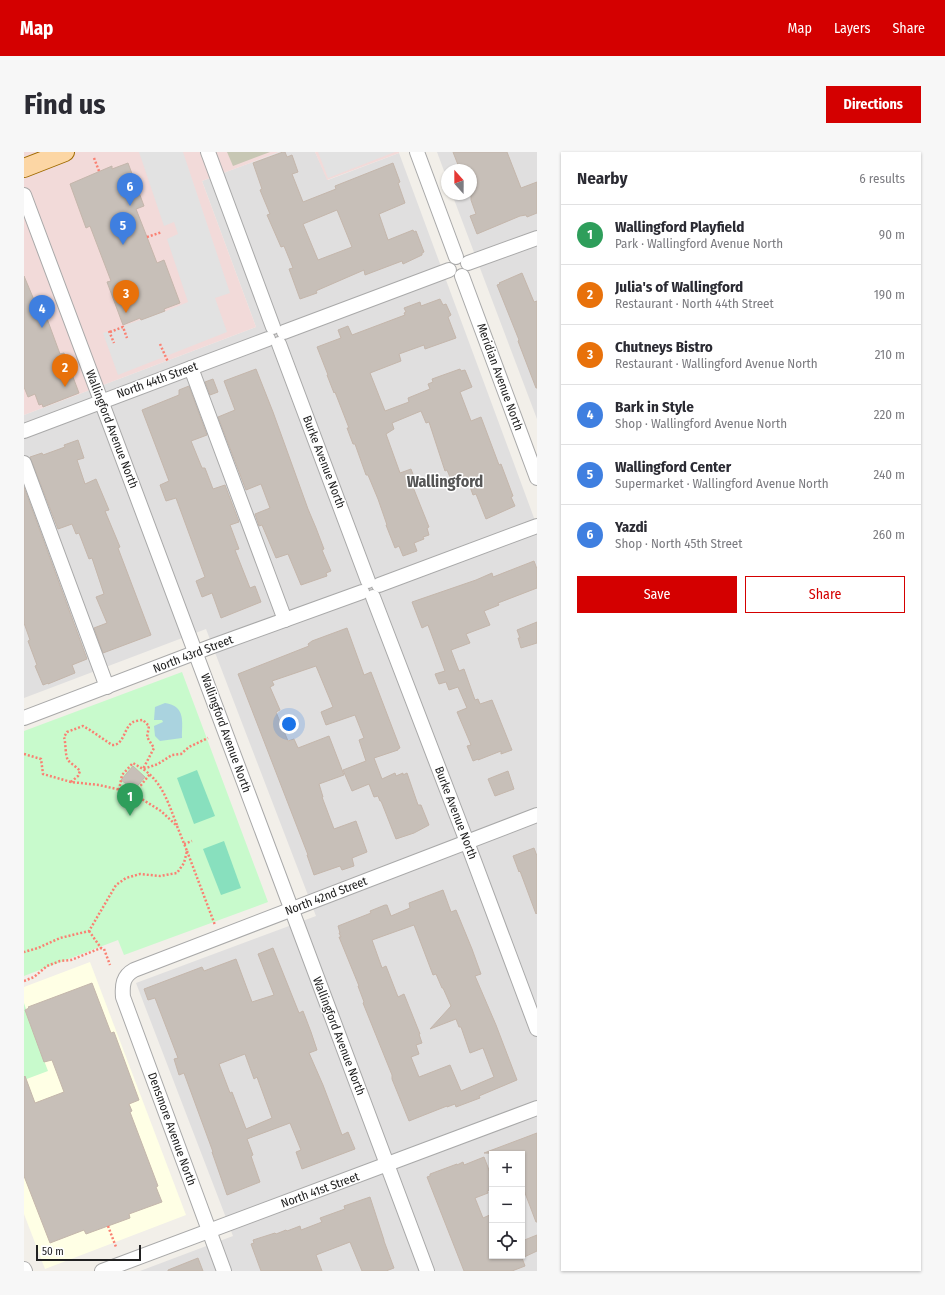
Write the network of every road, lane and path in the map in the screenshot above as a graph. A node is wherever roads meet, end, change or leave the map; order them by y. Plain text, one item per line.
1 (65, 152) edge
2 (208, 152) edge
3 (417, 152) edge
4 (94, 158) dead end
5 (24, 168) edge
6 (99, 171) dead end
7 (24, 195) edge
8 (162, 232) dead end
9 (147, 237) dead end
10 (537, 238) edge
11 (462, 265) junction
12 (276, 336) junction
13 (127, 338) dead end
14 (114, 343) dead end
15 (160, 344) dead end
16 (168, 362) dead end
17 (191, 368) junction
18 (102, 401) junction
19 (24, 431) edge
20 (24, 463) edge
21 (537, 478) edge
22 (537, 526) edge
23 (371, 589) junction
24 (284, 620) junction
25 (196, 653) junction
26 (107, 687) junction
27 (24, 718) edge
28 (208, 738) dead end
29 (25, 753) edge
30 (143, 769) junction
31 (150, 774) junction
32 (71, 782) junction
33 (119, 790) junction
34 (133, 795) junction
35 (537, 815) edge
36 (177, 826) junction
37 (192, 841) dead end
38 (467, 842) junction
39 (184, 844) junction
40 (187, 850) junction
41 (292, 909) junction
42 (216, 928) dead end
43 (89, 930) junction
44 (101, 948) junction
45 (24, 952) edge
46 (110, 965) dead end
47 (24, 981) edge
48 (122, 986) joint
49 (537, 1030) edge
50 (537, 1108) edge
51 (387, 1165) junction
52 (108, 1226) dead end
53 (209, 1231) junction
54 (116, 1247) dead end
55 (102, 1271) edge
56 (224, 1271) edge
57 (427, 1271) edge

1 - 5 main road
2 - 12 street, Burke Avenue North
3 - 11 street, Meridian Avenue North
4 - 6 path
7 - 18 street, Wallingford Avenue North
8 - 9 path
10 - 11 street
11 - 12 street, North 44th Street
11 - 21 street, Meridian Avenue North
12 - 17 street, North 44th Street
12 - 23 street, Burke Avenue North
13 - 14 path
15 - 16 path
17 - 18 street, North 44th Street
17 - 24 street
18 - 19 street, North 44th Street
18 - 25 street, Wallingford Avenue North
20 - 26 street
22 - 23 street, North 43rd Street
23 - 24 street, North 43rd Street
23 - 38 street, Burke Avenue North
24 - 25 street, North 43rd Street
25 - 26 street, North 43rd Street
25 - 41 street, Wallingford Avenue North
26 - 27 street, North 43rd Street
28 - 30 path
29 - 32 path
30 - 31 path
30 - 32 path
30 - 33 path
31 - 34 path
31 - 36 path
32 - 33 path
33 - 34 path
34 - 36 path
35 - 38 street, North 42nd Street
36 - 39 path
37 - 39 path
38 - 41 street, North 42nd Street
38 - 49 street, Burke Avenue North
39 - 40 path
40 - 42 path
40 - 43 path
41 - 48 street, North 42nd Street
41 - 51 street, Wallingford Avenue North
43 - 44 path
43 - 45 path
44 - 46 path
44 - 47 path
48 - 53 street, Densmore Avenue North
50 - 51 street, North 41st Street
51 - 53 street, North 41st Street
51 - 57 street, Wallingford Avenue North
52 - 54 path
53 - 55 street, North 41st Street
53 - 56 street, Densmore Avenue North

